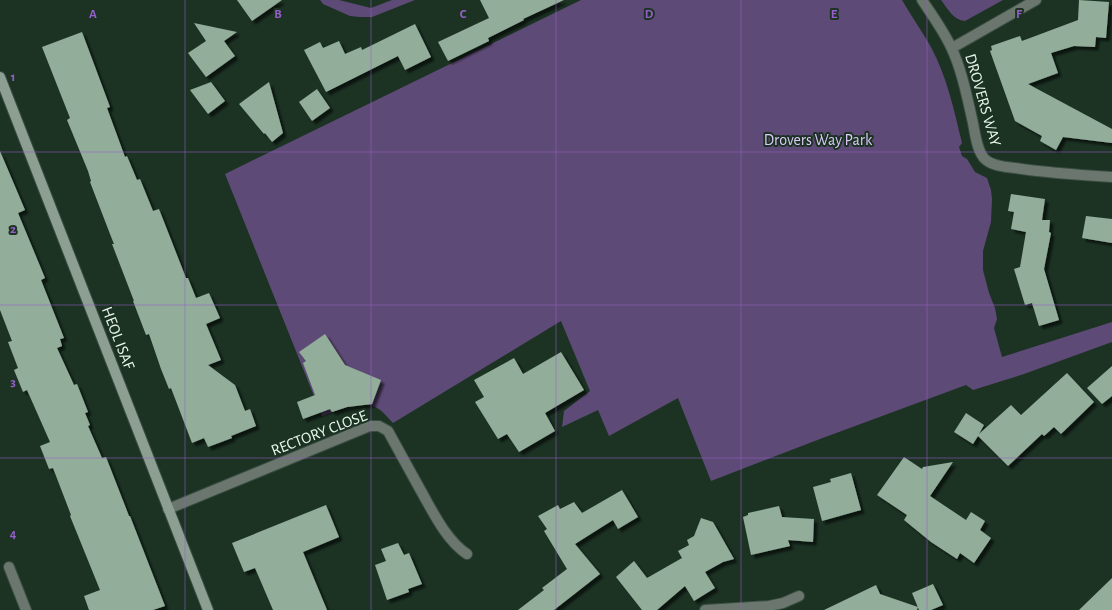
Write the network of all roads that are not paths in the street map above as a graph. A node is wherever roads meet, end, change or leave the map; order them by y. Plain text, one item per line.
1 (922, 0) edge
2 (1036, 0) edge
3 (952, 48) junction
4 (0, 76) edge
5 (1112, 177) edge
6 (168, 509) junction
7 (466, 554) dead end
8 (9, 566) dead end
9 (800, 596) dead end
10 (26, 610) edge
11 (208, 610) edge
12 (705, 610) edge

1 - 3 street, DROVERS WAY
2 - 3 street
3 - 5 street, DROVERS WAY
4 - 6 main road, HEOL ISAF
6 - 7 street, RECTORY CLOSE
6 - 11 main road, HEOL ISAF
8 - 10 street
9 - 12 street

